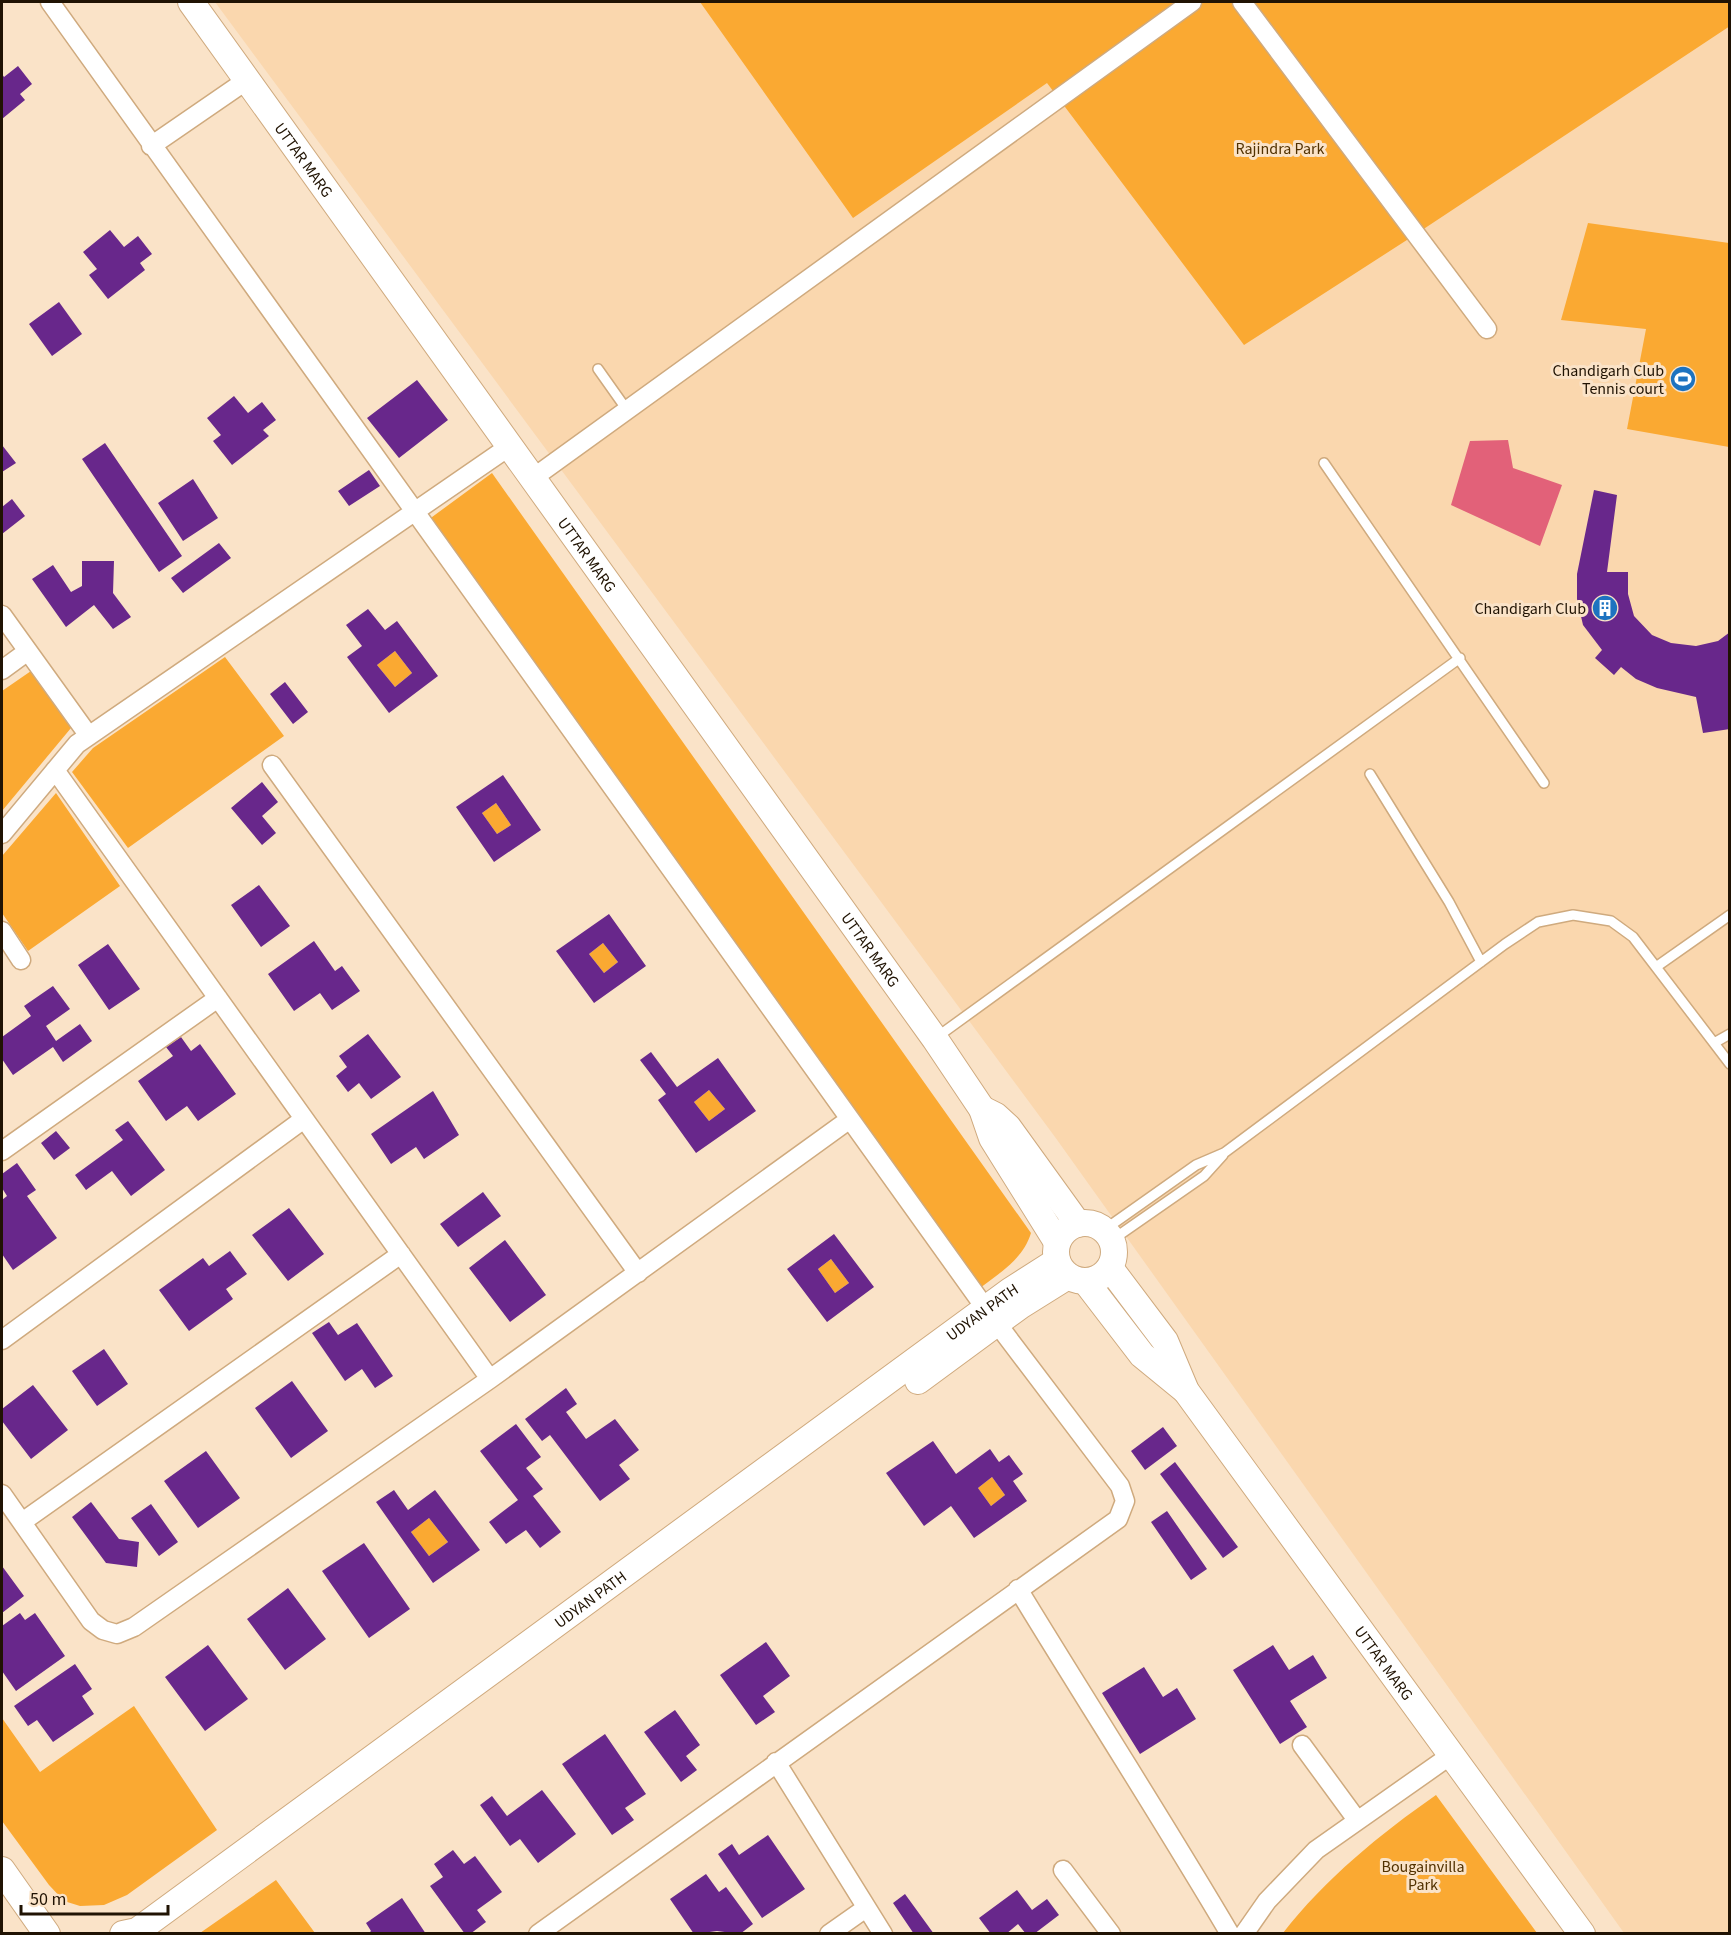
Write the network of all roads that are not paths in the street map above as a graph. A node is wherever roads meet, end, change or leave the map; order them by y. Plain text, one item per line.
1 (50, 2) edge
2 (191, 2) edge
3 (1192, 2) edge
4 (1242, 2) edge
5 (247, 80) junction
6 (151, 146) junction
7 (1487, 329) dead end
8 (598, 369) dead end
9 (627, 410) junction
10 (510, 446) junction
11 (1324, 463) dead end
12 (533, 478) junction
13 (414, 512) junction
14 (2, 615) edge
15 (27, 651) junction
16 (1460, 658) junction
17 (2, 670) edge
18 (89, 736) junction
19 (272, 765) dead end
20 (55, 770) junction
21 (1370, 774) dead end
22 (1544, 783) dead end
23 (2, 834) edge
24 (1730, 915) edge
25 (2, 931) edge
26 (21, 960) dead end
27 (1481, 962) junction
28 (1656, 967) junction
29 (218, 998) junction
30 (1730, 1034) edge
31 (935, 1039) junction
32 (1714, 1043) junction
33 (1730, 1064) edge
34 (982, 1109) junction
35 (304, 1119) junction
36 (850, 1119) junction
37 (2, 1151) edge
38 (1078, 1224) junction
39 (1108, 1235) junction
40 (400, 1254) junction
41 (1067, 1265) junction
42 (1110, 1268) junction
43 (638, 1273) junction
44 (992, 1316) junction
45 (2, 1340) edge
46 (490, 1379) junction
47 (1186, 1391) junction
48 (2, 1494) edge
49 (22, 1522) junction
50 (1017, 1589) junction
51 (1302, 1744) dead end
52 (1451, 1755) junction
53 (776, 1762) junction
54 (1357, 1820) junction
55 (2, 1870) edge
56 (1063, 1870) dead end
57 (866, 1908) junction
58 (47, 1934) edge
59 (123, 1934) edge
60 (161, 1934) edge
61 (538, 1934) edge
62 (830, 1934) edge
63 (883, 1934) edge
64 (1111, 1934) edge
65 (1230, 1934) edge
66 (1244, 1934) edge
67 (1582, 1934) edge

1 - 6 street
2 - 5 main road, UTTAR MARG
3 - 9 street
4 - 7 street
5 - 6 street
5 - 10 main road, UTTAR MARG
6 - 13 street
8 - 9 lane
9 - 12 street
10 - 12 main road, UTTAR MARG
10 - 13 street
11 - 16 lane
12 - 31 main road, UTTAR MARG
13 - 18 street
13 - 36 street
14 - 15 street
15 - 17 street
15 - 18 street
16 - 22 lane
16 - 31 lane
18 - 20 street
19 - 43 street
20 - 23 street
20 - 29 street
21 - 27 lane
24 - 28 lane
25 - 26 street
27 - 28 lane
27 - 39 lane
28 - 32 lane
29 - 35 street
29 - 37 street
30 - 32 lane
31 - 34 main road, UTTAR MARG
32 - 33 lane
34 - 38 main road, UTTAR MARG
34 - 41 main road, UTTAR MARG
35 - 40 street
35 - 45 street
36 - 43 street
36 - 44 street
38 - 39 main road
38 - 41 main road
39 - 42 main road
40 - 46 street
40 - 49 street
41 - 42 main road
41 - 44 main road, UDYAN PATH
41 - 47 main road, UTTAR MARG
42 - 47 main road, UTTAR MARG
43 - 46 street
44 - 50 street
44 - 59 main road, UDYAN PATH
44 - 60 main road, UDYAN PATH
46 - 49 street
47 - 52 main road, UTTAR MARG
48 - 49 street
50 - 53 street
50 - 65 street
51 - 54 street
52 - 54 street
52 - 67 main road, UTTAR MARG
53 - 57 street
53 - 61 street
54 - 66 street
55 - 58 main road
56 - 64 street
57 - 62 street
57 - 63 street

